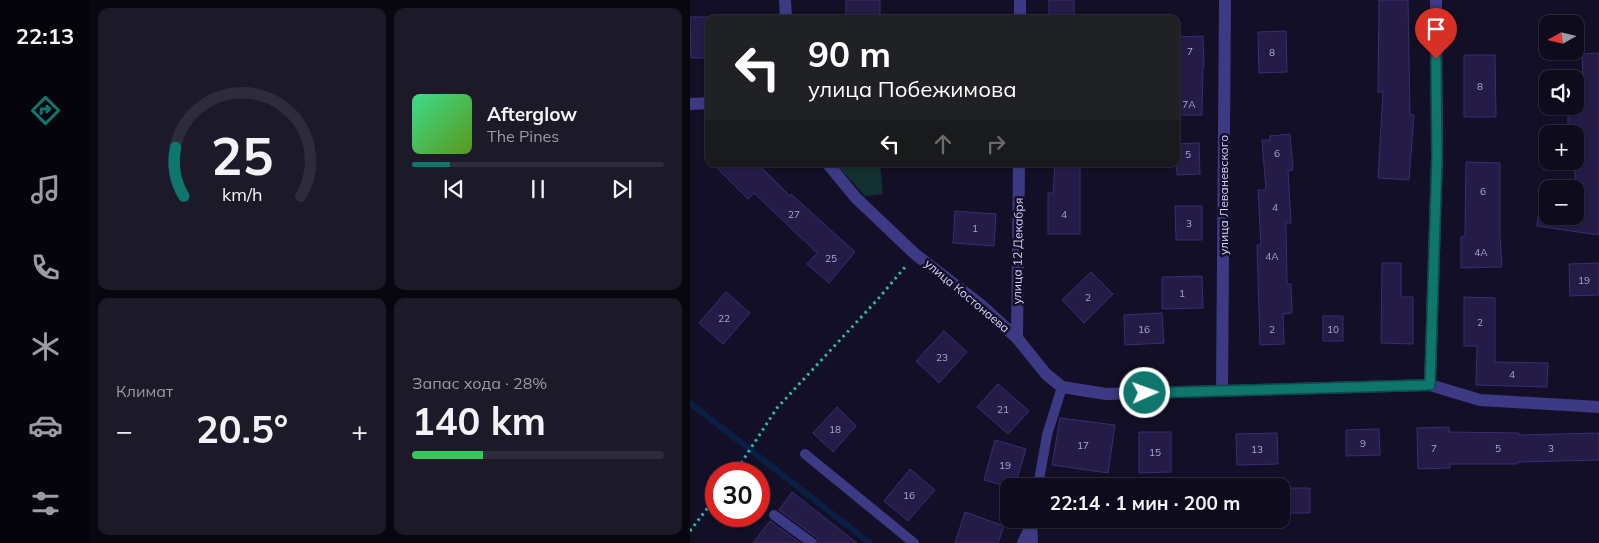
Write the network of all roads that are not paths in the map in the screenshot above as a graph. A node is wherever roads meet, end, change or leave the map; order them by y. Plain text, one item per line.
1 (785, 0) edge
2 (1020, 0) edge
3 (1225, 0) edge
4 (1436, 0) edge
5 (786, 15) edge
6 (1020, 15) edge
7 (705, 103) edge
8 (690, 104) edge
9 (830, 167) edge
10 (1018, 167) edge
11 (1017, 338) junction
12 (1430, 385) junction
13 (1062, 387) junction
14 (1222, 390) junction
15 (1599, 407) edge
16 (805, 454) dead end
17 (1039, 478) edge
18 (774, 515) dead end
19 (1029, 528) edge
20 (1032, 528) edge
21 (812, 543) edge
22 (914, 543) edge
23 (1022, 543) edge
24 (1033, 543) edge

1 - 5 street
2 - 6 street
3 - 14 street, улица Леваневского
4 - 12 street
7 - 8 street
9 - 11 street, улица Костонаева
10 - 11 street, улица 12 Декабря
11 - 13 street, улица Костонаева
12 - 14 street
12 - 15 street
13 - 14 street
13 - 17 lane
16 - 22 lane
18 - 21 lane
19 - 23 lane
20 - 24 lane

